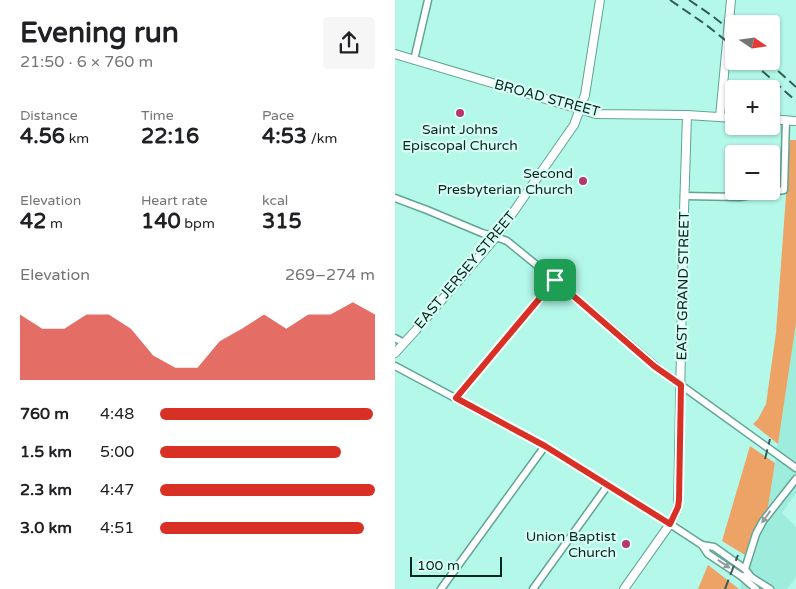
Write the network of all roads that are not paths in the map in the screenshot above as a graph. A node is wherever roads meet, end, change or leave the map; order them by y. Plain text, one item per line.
1 (428, 0) edge
2 (600, 0) edge
3 (731, 0) edge
4 (395, 54) edge
5 (414, 60) junction
6 (580, 109) junction
7 (687, 115) junction
8 (720, 117) junction
9 (725, 117) edge
10 (780, 119) edge
11 (790, 120) joint
12 (684, 196) junction
13 (395, 198) edge
14 (496, 236) junction
15 (555, 280) junction
16 (395, 338) edge
17 (404, 343) junction
18 (395, 353) edge
19 (395, 366) edge
20 (681, 385) junction
21 (456, 398) junction
22 (545, 446) junction
23 (796, 468) edge
24 (796, 478) edge
25 (608, 485) junction
26 (670, 524) junction
27 (701, 545) junction
28 (745, 569) junction
29 (741, 576) junction
30 (751, 577) junction
31 (441, 589) edge
32 (533, 589) edge
33 (624, 589) edge
34 (756, 589) edge
35 (770, 589) edge

1 - 5 street
2 - 6 street, EAST JERSEY STREET
3 - 8 street
4 - 5 street, BROAD STREET
5 - 6 street, BROAD STREET
6 - 7 street, BROAD STREET
6 - 14 street, EAST JERSEY STREET
7 - 8 street, BROAD STREET
7 - 12 street, EAST GRAND STREET
8 - 9 street, BROAD STREET
10 - 11 street
11 - 12 street
12 - 20 street, EAST GRAND STREET
13 - 14 street
14 - 15 street
14 - 17 street, EAST JERSEY STREET
15 - 20 street
15 - 21 street
16 - 17 street
17 - 18 street, EAST JERSEY STREET
19 - 21 street
20 - 23 street
20 - 26 street, EAST GRAND STREET
21 - 22 street
22 - 25 street
22 - 31 street
24 -> 28 street
25 - 26 street
25 - 32 street
26 - 27 street
26 - 33 street, EAST GRAND STREET
27 - 28 street
27 -> 29 street
28 - 30 street
29 - 30 street
29 - 34 street
30 - 35 street

